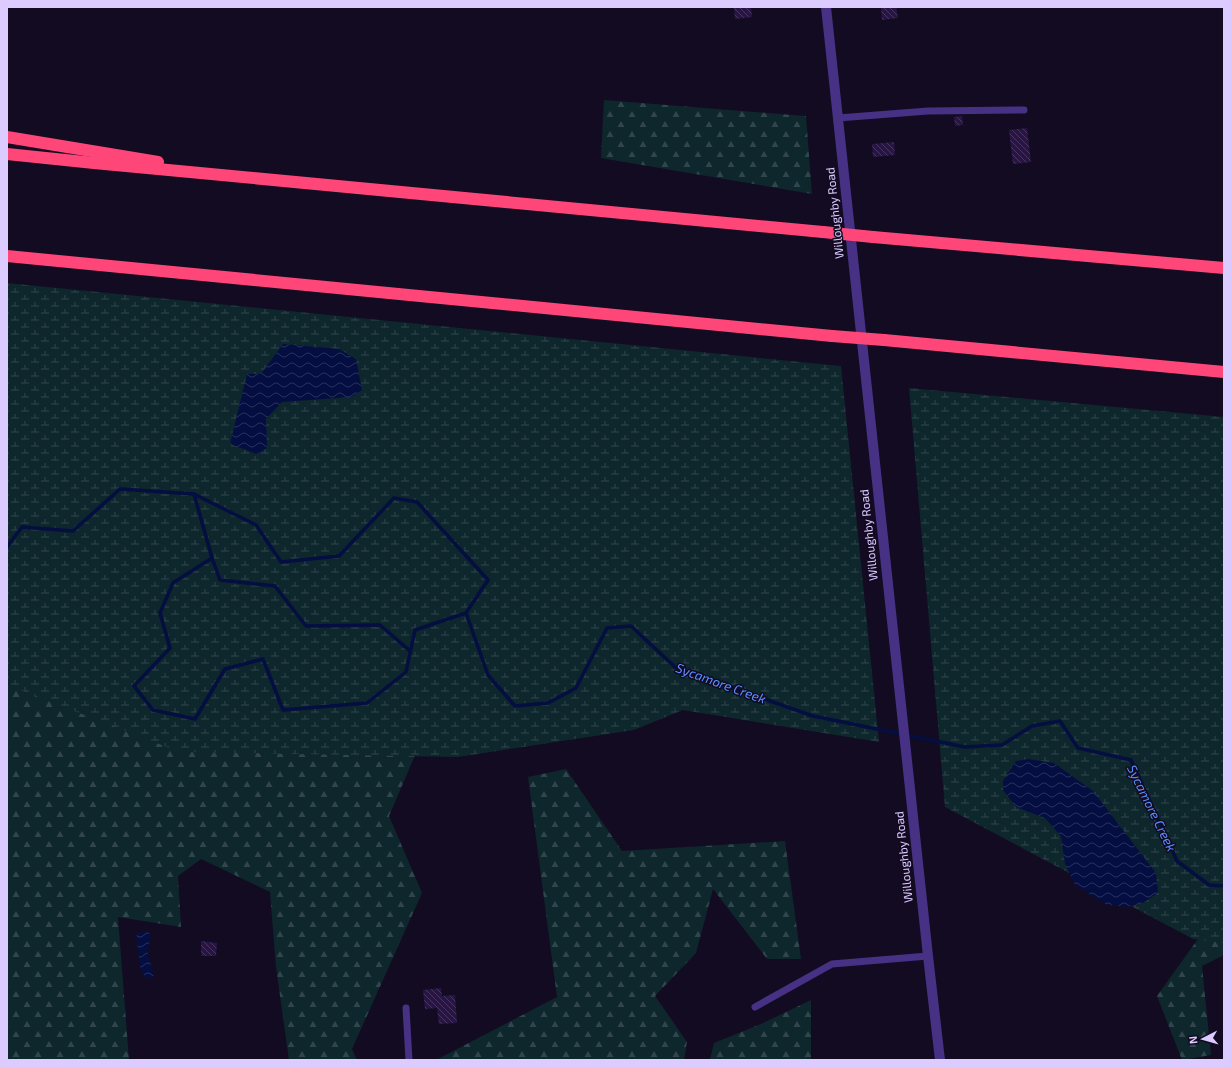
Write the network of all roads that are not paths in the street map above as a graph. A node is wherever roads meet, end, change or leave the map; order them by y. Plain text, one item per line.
1 (826, 7) edge
2 (1024, 110) dead end
3 (838, 118) junction
4 (7, 137) edge
5 (7, 154) edge
6 (238, 176) junction
7 (7, 256) edge
8 (1224, 268) edge
9 (1224, 372) edge
10 (928, 956) junction
11 (755, 1007) dead end
12 (406, 1008) dead end
13 (409, 1060) edge
14 (940, 1060) edge

1 - 3 street, Willoughby Road
2 - 3 lane
3 - 10 street, Willoughby Road
4 - 6 highway
5 - 6 highway
6 - 8 highway, bridge
7 - 9 highway, bridge
10 - 11 lane
10 - 14 street, Willoughby Road
12 - 13 lane

